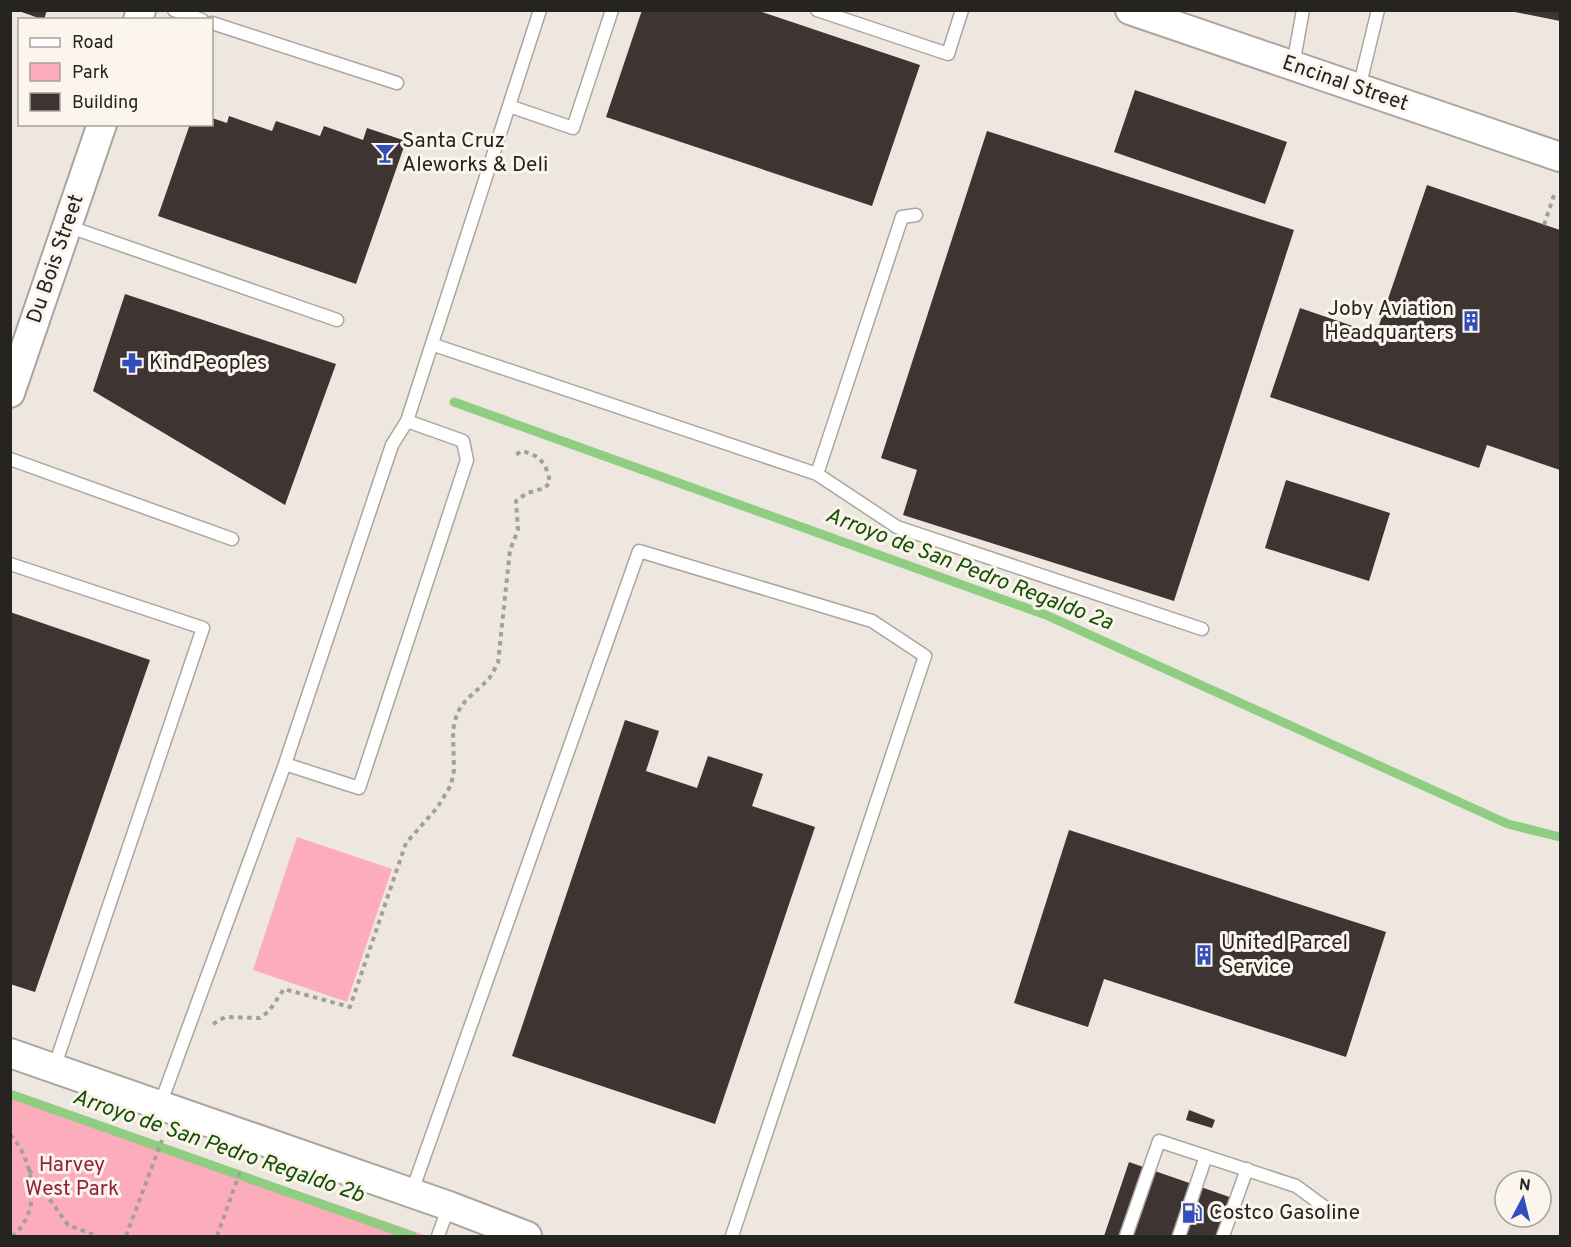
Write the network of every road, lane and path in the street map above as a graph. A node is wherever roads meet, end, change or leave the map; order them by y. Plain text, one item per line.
1 (174, 10) edge
2 (540, 10) edge
3 (612, 10) edge
4 (817, 10) edge
5 (962, 10) edge
6 (1130, 10) edge
7 (1303, 10) edge
8 (1378, 10) edge
9 (196, 18) edge
10 (213, 23) edge
11 (1293, 66) junction
12 (398, 83) dead end
13 (1359, 89) junction
14 (509, 106) junction
15 (101, 126) edge
16 (1560, 157) edge
17 (1555, 192) dead end
18 (916, 215) dead end
19 (67, 225) junction
20 (1544, 225) dead end
21 (337, 320) dead end
22 (434, 345) junction
23 (10, 393) edge
24 (407, 421) junction
25 (514, 456) dead end
26 (10, 459) edge
27 (817, 474) junction
28 (232, 539) dead end
29 (10, 564) edge
30 (1202, 629) dead end
31 (285, 764) junction
32 (209, 1034) dead end
33 (10, 1053) edge
34 (54, 1068) junction
35 (160, 1105) junction
36 (10, 1135) edge
37 (162, 1140) dead end
38 (1206, 1156) junction
39 (241, 1169) dead end
40 (29, 1170) junction
41 (1247, 1170) junction
42 (411, 1194) junction
43 (449, 1206) junction
44 (1330, 1211) dead end
45 (13, 1236) edge
46 (97, 1236) edge
47 (126, 1236) edge
48 (217, 1236) edge
49 (438, 1236) edge
50 (526, 1236) edge
51 (732, 1236) edge
52 (1126, 1236) edge
53 (1179, 1236) edge
54 (1223, 1236) edge

1 - 9 lane
2 - 14 lane
3 - 14 lane
4 - 5 lane
6 - 11 street, Encinal Street
7 - 11 lane
8 - 13 lane
10 - 12 lane
11 - 13 street, Encinal Street
13 - 16 street, Encinal Street
14 - 22 lane
15 - 19 street, Du Bois Street
17 - 20 path
18 - 27 lane
19 - 21 lane
19 - 23 street, Du Bois Street
22 - 24 lane
22 - 27 lane
24 - 31 lane
24 - 31 lane
25 - 32 path
26 - 28 lane
27 - 30 lane
29 - 34 lane
31 - 35 lane
33 - 34 street
34 - 35 street
35 - 42 street
36 - 40 path
37 - 47 path
38 - 41 lane
38 - 52 lane
38 - 53 lane
39 - 48 path
40 - 45 path
40 - 46 path
41 - 44 lane
41 - 54 lane
42 - 43 street
42 - 51 lane
43 - 49 lane
43 - 50 street

